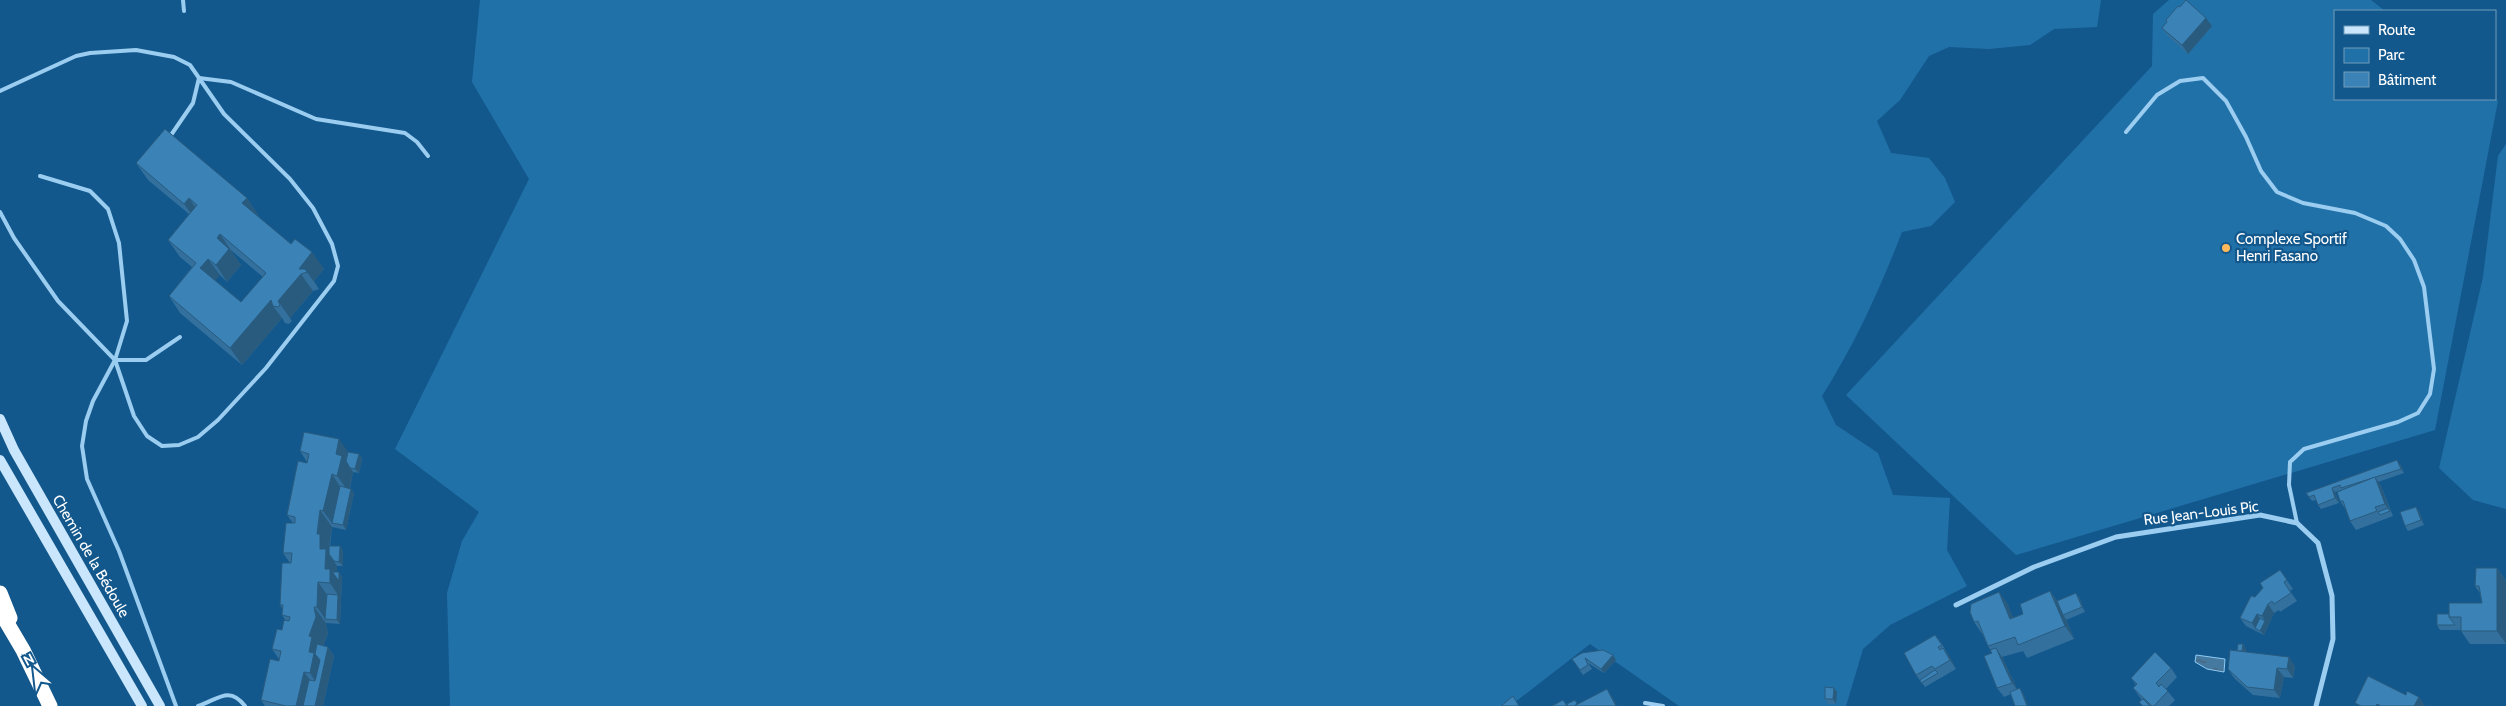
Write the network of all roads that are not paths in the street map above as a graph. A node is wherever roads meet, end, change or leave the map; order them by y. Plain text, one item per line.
1 (184, 0) edge
2 (184, 11) dead end
3 (200, 78) junction
4 (0, 91) edge
5 (2126, 132) dead end
6 (165, 142) edge
7 (428, 156) dead end
8 (40, 176) dead end
9 (0, 212) edge
10 (180, 337) dead end
11 (115, 360) junction
12 (0, 419) edge
13 (0, 460) edge
14 (2297, 523) junction
15 (0, 593) edge
16 (1956, 605) dead end
17 (0, 611) edge
18 (23, 650) junction
19 (1644, 703) dead end
20 (50, 706) edge
21 (142, 706) edge
22 (160, 706) edge
23 (176, 706) edge
24 (199, 706) edge
25 (245, 706) edge
26 (1663, 706) edge
27 (2316, 706) edge

1 - 2 lane
3 - 4 lane
3 - 6 lane
3 - 7 lane
3 - 11 lane
5 - 14 lane
8 - 11 lane
9 - 11 lane
10 - 11 lane
11 - 23 lane
12 - 22 street, Chemin de la Bédoule
13 - 21 street
14 - 16 street, Rue Jean-Louis Pic
14 - 27 street
15 - 18 highway
17 - 18 highway
18 - 20 highway
19 - 26 lane
24 - 25 lane

